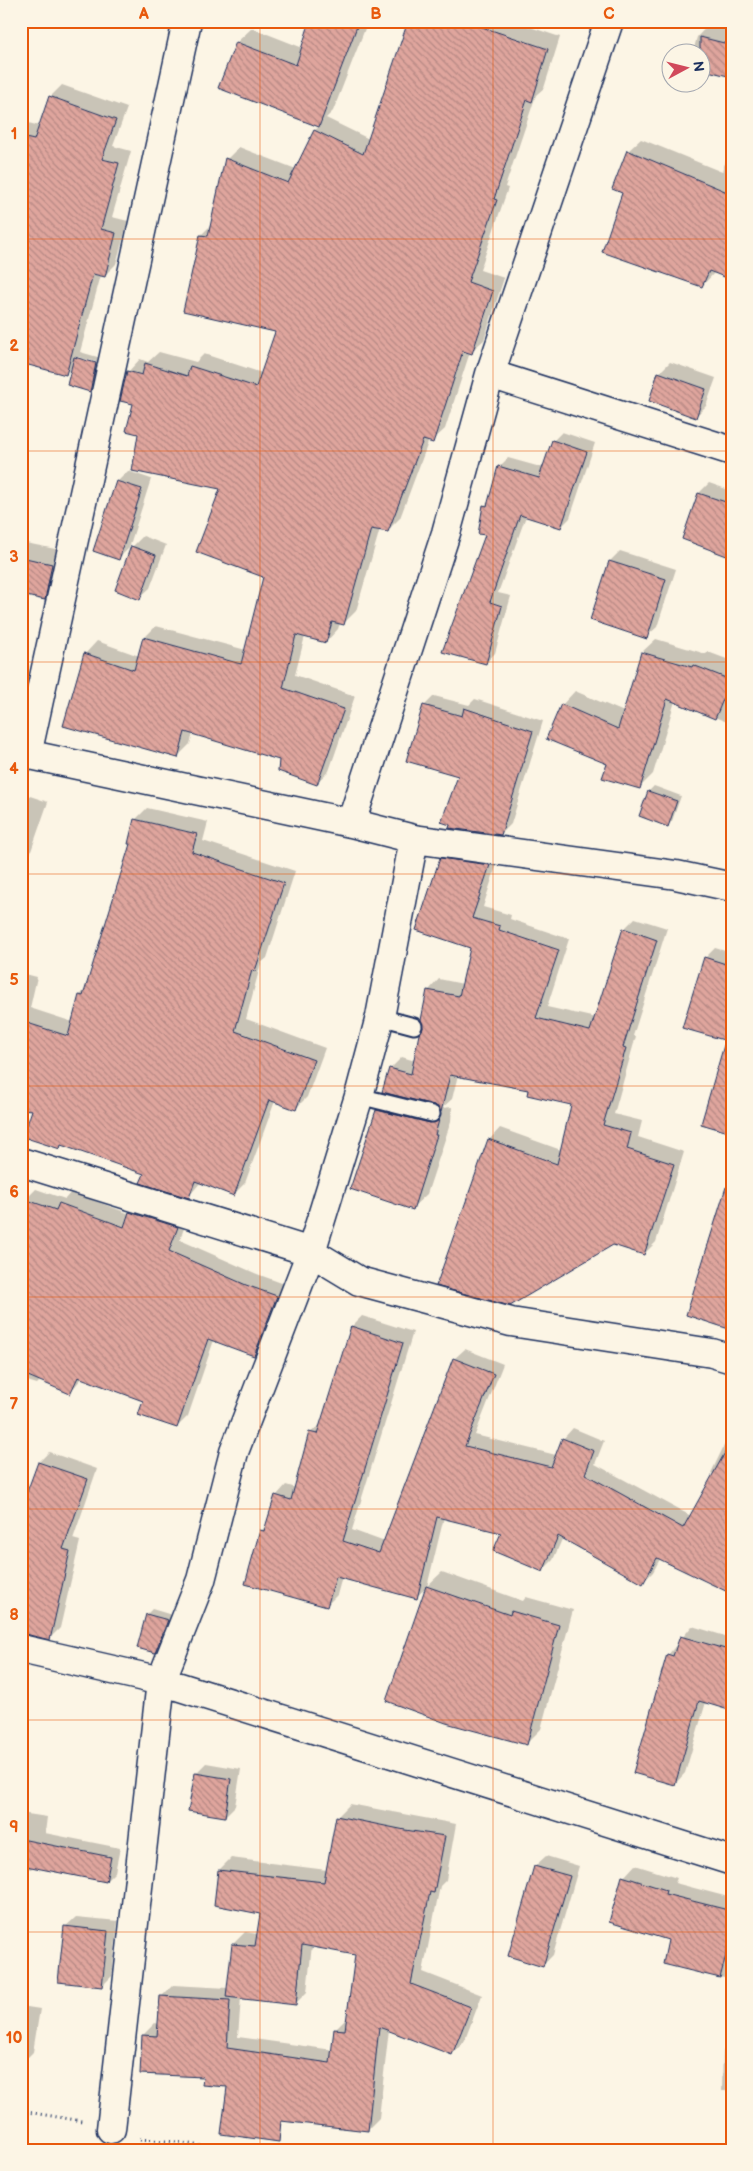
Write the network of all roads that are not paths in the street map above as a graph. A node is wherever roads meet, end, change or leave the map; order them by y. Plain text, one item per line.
1 (187, 21) edge
2 (610, 21) edge
3 (490, 374) junction
4 (732, 451) edge
5 (24, 754) edge
6 (351, 823) junction
7 (414, 839) junction
8 (732, 887) edge
9 (380, 1017) junction
10 (414, 1026) dead end
11 (359, 1096) junction
12 (432, 1114) dead end
13 (21, 1162) edge
14 (311, 1252) junction
15 (732, 1360) edge
16 (21, 1649) edge
17 (160, 1681) junction
18 (732, 1861) edge
19 (111, 2128) dead end

1 - 5 street
2 - 3 street
3 - 4 street
3 - 6 street
5 - 6 street
6 - 7 street
7 - 8 street
7 - 9 street
9 - 10 lane
9 - 11 street
11 - 12 lane
11 - 14 street
13 - 14 street
14 - 15 street
14 - 17 street
16 - 17 street
17 - 18 street
17 - 19 street

